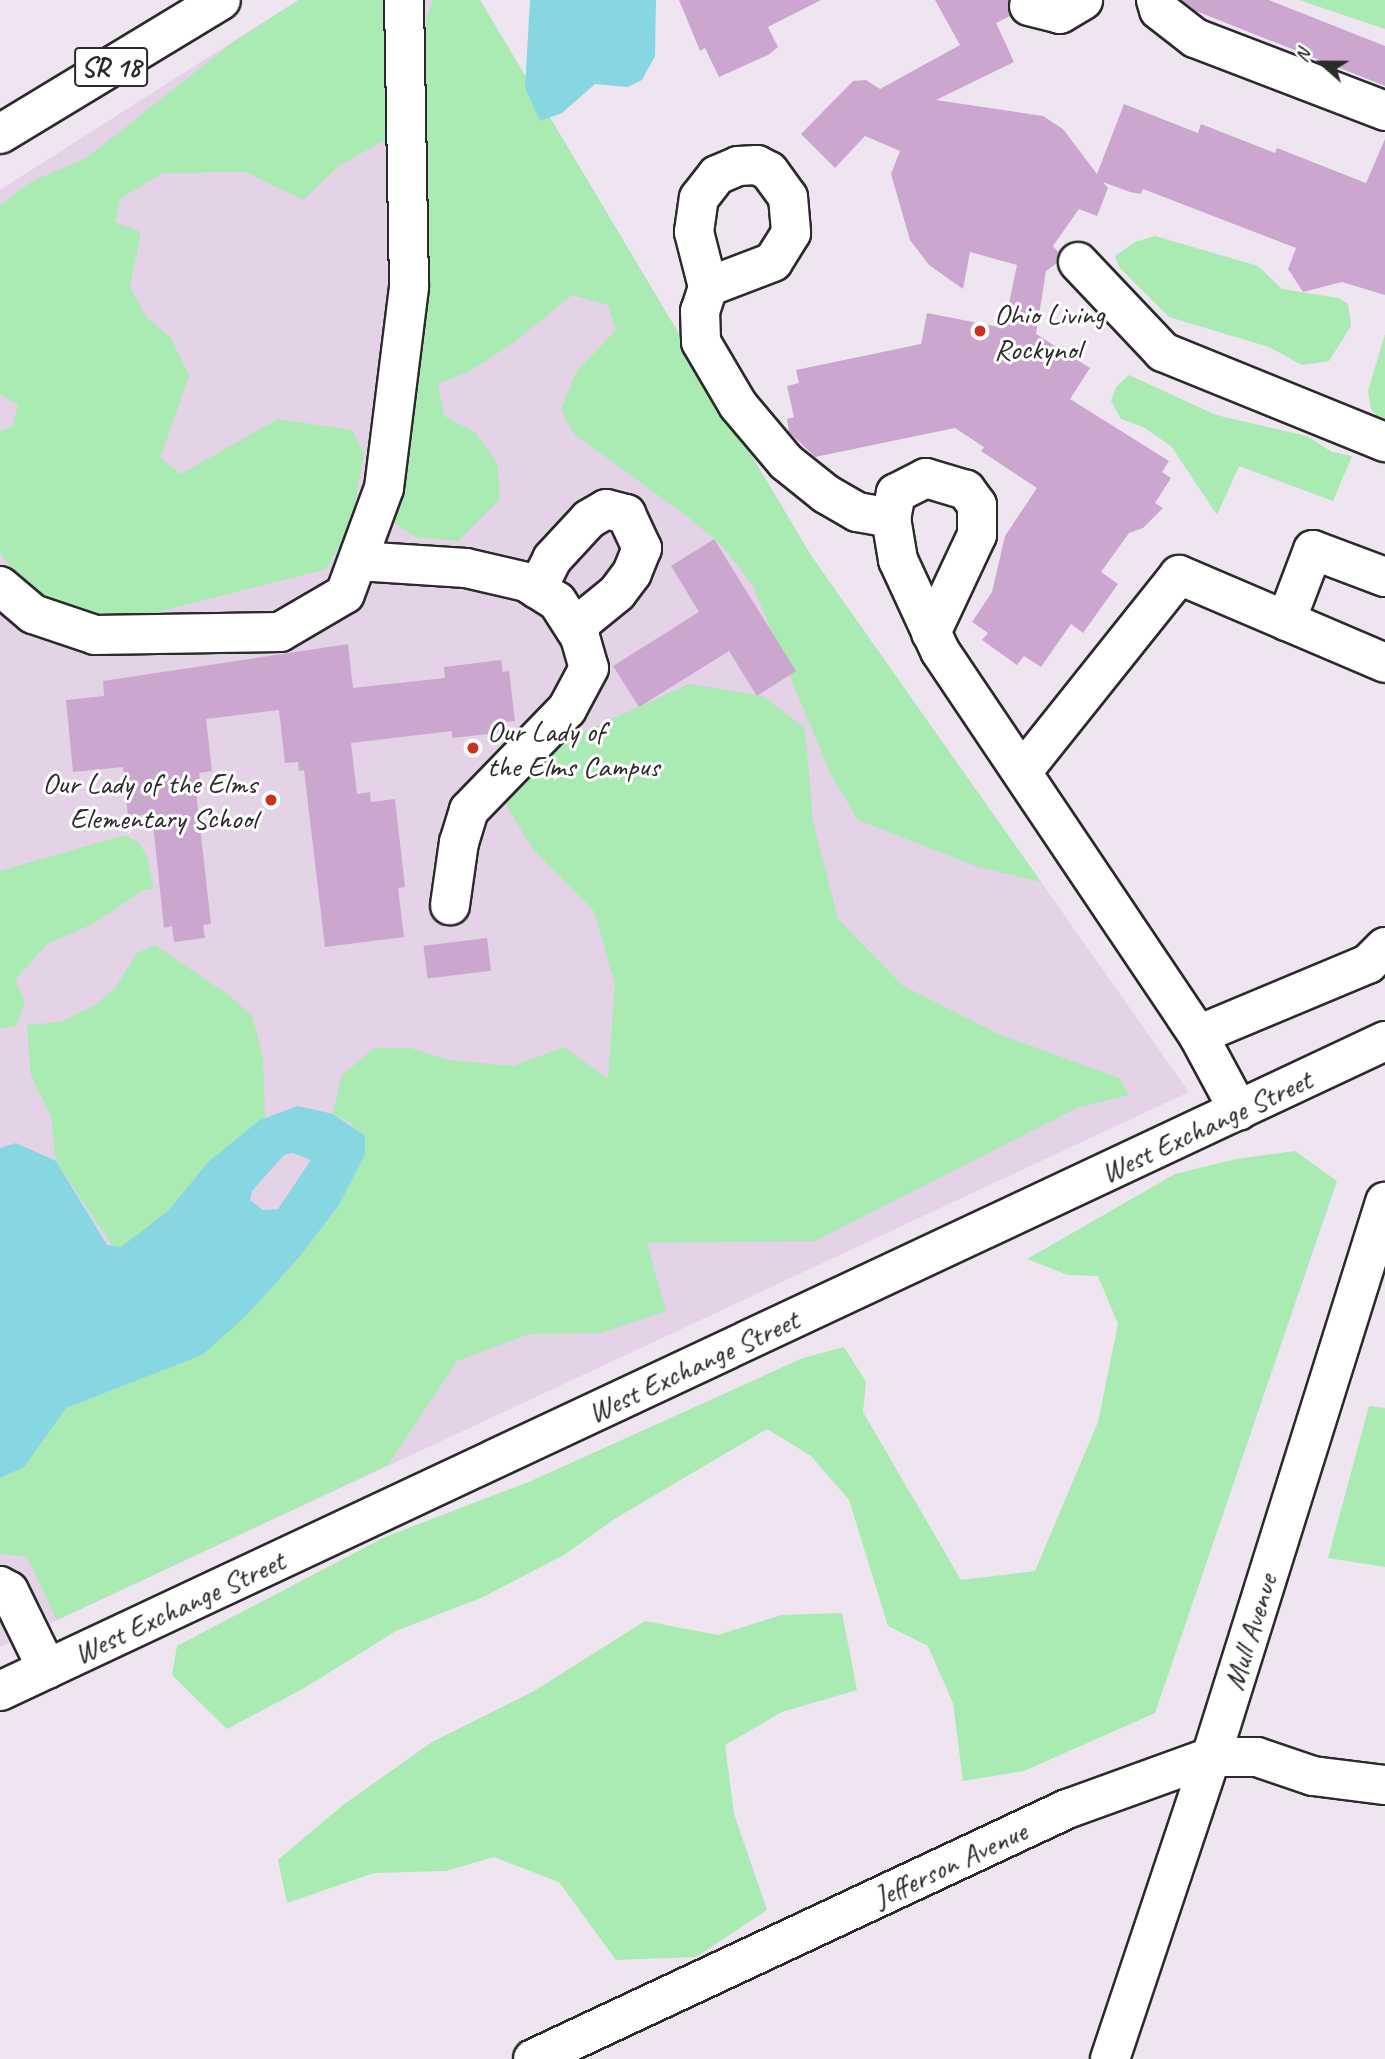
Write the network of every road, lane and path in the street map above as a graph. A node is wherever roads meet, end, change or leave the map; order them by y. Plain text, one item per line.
1 (221, 0) edge
2 (404, 0) edge
3 (1083, 0) edge
4 (1156, 0) edge
5 (1029, 6) dead end
6 (1385, 111) edge
7 (0, 134) edge
8 (1078, 262) dead end
9 (708, 287) dead end
10 (1385, 442) edge
11 (891, 518) junction
12 (358, 561) junction
13 (1385, 577) edge
14 (0, 586) edge
15 (537, 589) junction
16 (1286, 621) junction
17 (574, 628) junction
18 (932, 633) junction
19 (1385, 663) edge
20 (1022, 772) junction
21 (450, 905) dead end
22 (1385, 947) edge
23 (1198, 1035) junction
24 (1385, 1041) edge
25 (1239, 1111) junction
26 (1385, 1202) edge
27 (1372, 1291) edge
28 (0, 1586) edge
29 (47, 1669) junction
30 (0, 1691) edge
31 (1210, 1757) junction
32 (1385, 1785) edge
33 (533, 2059) edge
34 (1110, 2059) edge

1 - 7 street, SR 18
2 - 12 street
3 - 5 street
4 - 6 street
8 - 10 street
9 - 11 street
11 - 18 street
11 - 18 street
12 - 14 street
12 - 15 street
13 - 16 street
15 - 17 street
15 - 17 street
16 - 19 street
16 - 20 street
17 - 21 street
18 - 20 street
20 - 23 street
22 - 23 street
23 - 25 street
24 - 25 street, West Exchange Street
25 - 29 street, West Exchange Street
26 - 27 street, Mull Avenue
27 - 31 street, Mull Avenue
28 - 29 street
29 - 30 street, West Exchange Street
31 - 32 street, Jefferson Avenue
31 - 33 street, Jefferson Avenue
31 - 34 street, Mull Avenue

